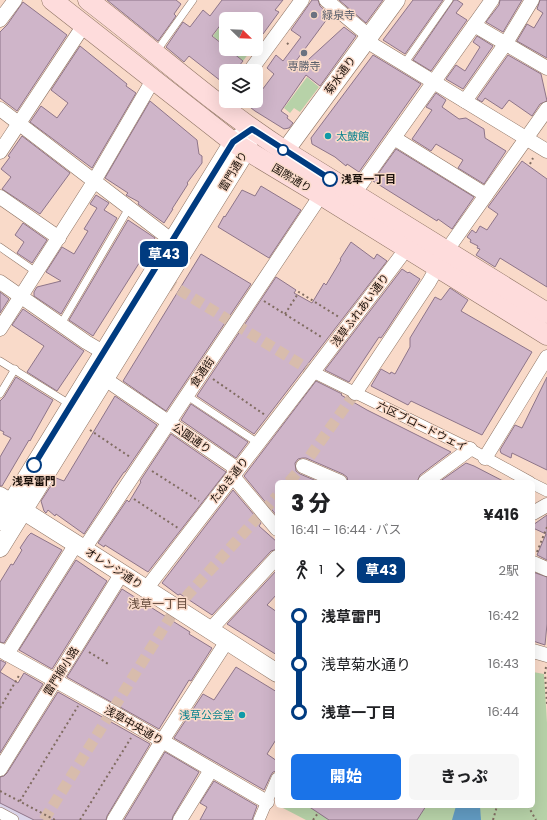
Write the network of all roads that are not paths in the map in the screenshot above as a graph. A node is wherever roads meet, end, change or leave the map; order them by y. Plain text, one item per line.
1 (15, 0) edge
2 (52, 0) edge
3 (193, 0) edge
4 (302, 0) edge
5 (326, 0) edge
6 (396, 0) edge
7 (449, 0) edge
8 (492, 0) edge
9 (532, 0) edge
10 (97, 2) edge
11 (0, 20) edge
12 (84, 25) junction
13 (474, 25) junction
14 (368, 36) junction
15 (506, 43) junction
16 (154, 54) junction
17 (260, 64) edge
18 (404, 64) junction
19 (547, 68) edge
20 (152, 80) junction
21 (434, 82) junction
22 (465, 101) junction
23 (229, 108) edge
24 (547, 108) edge
25 (0, 109) edge
26 (19, 124) junction
27 (252, 129) junction
28 (394, 138) junction
29 (526, 138) junction
30 (239, 146) junction
31 (285, 151) junction
32 (547, 151) edge
33 (0, 152) edge
34 (94, 181) junction
35 (354, 194) junction
36 (321, 195) junction
37 (486, 195) junction
38 (0, 197) edge
39 (129, 208) junction
40 (59, 238) junction
41 (178, 245) junction
42 (0, 247) edge
43 (406, 248) junction
44 (447, 250) junction
45 (437, 268) junction
46 (36, 272) junction
47 (0, 282) edge
48 (21, 296) junction
49 (547, 313) edge
50 (61, 324) junction
51 (0, 329) edge
52 (547, 335) edge
53 (103, 352) junction
54 (547, 357) edge
55 (0, 360) edge
56 (15, 369) junction
57 (313, 372) junction
58 (105, 379) junction
59 (355, 393) junction
60 (0, 394) edge
61 (186, 395) junction
62 (71, 405) junction
63 (169, 422) junction
64 (258, 443) junction
65 (470, 449) junction
66 (485, 458) junction
67 (303, 466) dead end
68 (234, 473) junction
69 (335, 480) edge
70 (428, 480) edge
71 (526, 480) edge
72 (535, 485) edge
73 (547, 491) edge
74 (11, 503) edge
75 (547, 506) edge
76 (535, 512) edge
77 (0, 521) edge
78 (275, 526) edge
79 (80, 546) junction
80 (0, 548) edge
81 (275, 559) edge
82 (535, 559) edge
83 (547, 569) edge
84 (122, 573) junction
85 (146, 589) junction
86 (210, 630) junction
87 (227, 641) junction
88 (4, 652) edge
89 (535, 652) edge
90 (547, 655) edge
91 (275, 672) edge
92 (54, 680) junction
93 (162, 741) junction
94 (0, 769) edge
95 (211, 770) junction
96 (275, 783) edge
97 (267, 802) junction
98 (0, 813) edge
99 (13, 820) edge
100 (114, 820) edge
101 (180, 820) edge
102 (259, 820) edge

1 - 11 street
2 - 12 main road, 国際通り
3 - 16 lane
4 - 17 street
5 - 14 street
6 - 14 street, 菊水通り
7 - 18 lane
8 - 13 street
9 - 15 street
10 - 16 main road, 国際通り
12 - 20 main road, 国際通り
12 - 26 street
13 - 15 street
13 - 21 street
14 - 18 street
14 - 31 street, 菊水通り
15 - 19 street
15 - 22 street
16 - 27 main road, 国際通り
18 - 21 street
20 - 30 main road, 国際通り
20 - 34 street
21 - 22 street
21 - 28 street
22 - 29 street
23 - 27 street
24 - 29 street
25 - 26 street
26 - 33 street
26 - 34 street
27 - 30 street, 雷門通り
27 - 31 main road, 国際通り
28 - 35 street
28 - 37 street
29 - 32 street
29 - 37 street
30 - 36 main road, 国際通り
30 - 41 street, 雷門通り
31 - 35 main road, 国際通り
34 - 39 street
34 - 40 street
35 - 44 main road, 国際通り
36 - 43 main road, 国際通り
36 - 61 street, 食通街
37 - 44 street
38 - 40 street
39 - 41 street
39 - 50 lane
40 - 46 street
41 - 53 street, 雷門通り
41 - 58 street, 雷門通り
42 - 46 lane
43 - 45 main road, 国際通り
43 - 57 street, 浅草ふれあい通り
44 - 45 street
44 - 49 main road, 国際通り
45 - 52 main road, 国際通り
45 - 59 street
46 - 48 street
47 - 48 street
48 - 50 street
48 - 51 street
50 - 53 street
53 - 62 street, 雷門通り
54 - 66 street
55 - 56 lane
56 - 60 lane
56 - 62 lane
57 - 59 street, 六区ブロードウェイ
57 - 64 street, たぬき通り
58 - 63 street, 公園通り
58 - 74 street, 雷門通り
59 - 65 street, 六区ブロードウェイ
61 - 63 street, 食通街
61 - 64 lane
62 - 74 street, 雷門通り
63 - 68 street, 公園通り
63 - 79 street, 食通街
64 - 68 street, たぬき通り
65 - 66 street, 六区ブロードウェイ
65 - 70 street
66 - 71 street, 六区ブロードウェイ
67 - 69 street
68 - 78 street, 公園通り
68 - 85 street, たぬき通り
72 - 73 street
74 - 77 street, 雷門通り
74 - 79 street, オレンジ通り
74 - 80 street, 雷門通り
75 - 76 street
79 - 84 street, オレンジ通り
79 - 88 street, 食通街
81 - 86 street
82 - 83 street
84 - 85 street, オレンジ通り
84 - 92 street, 雷門柳小路
85 - 86 street, オレンジ通り
86 - 87 street, オレンジ通り
87 - 91 street, オレンジ通り
87 - 93 street
88 - 92 street, 浅草中央通り
89 - 90 street
92 - 93 street, 浅草中央通り
92 - 94 street, 雷門柳小路
93 - 95 street, 浅草中央通り
93 - 100 street
95 - 97 street, 浅草中央通り
95 - 101 street
96 - 97 street
97 - 102 street
98 - 99 street

